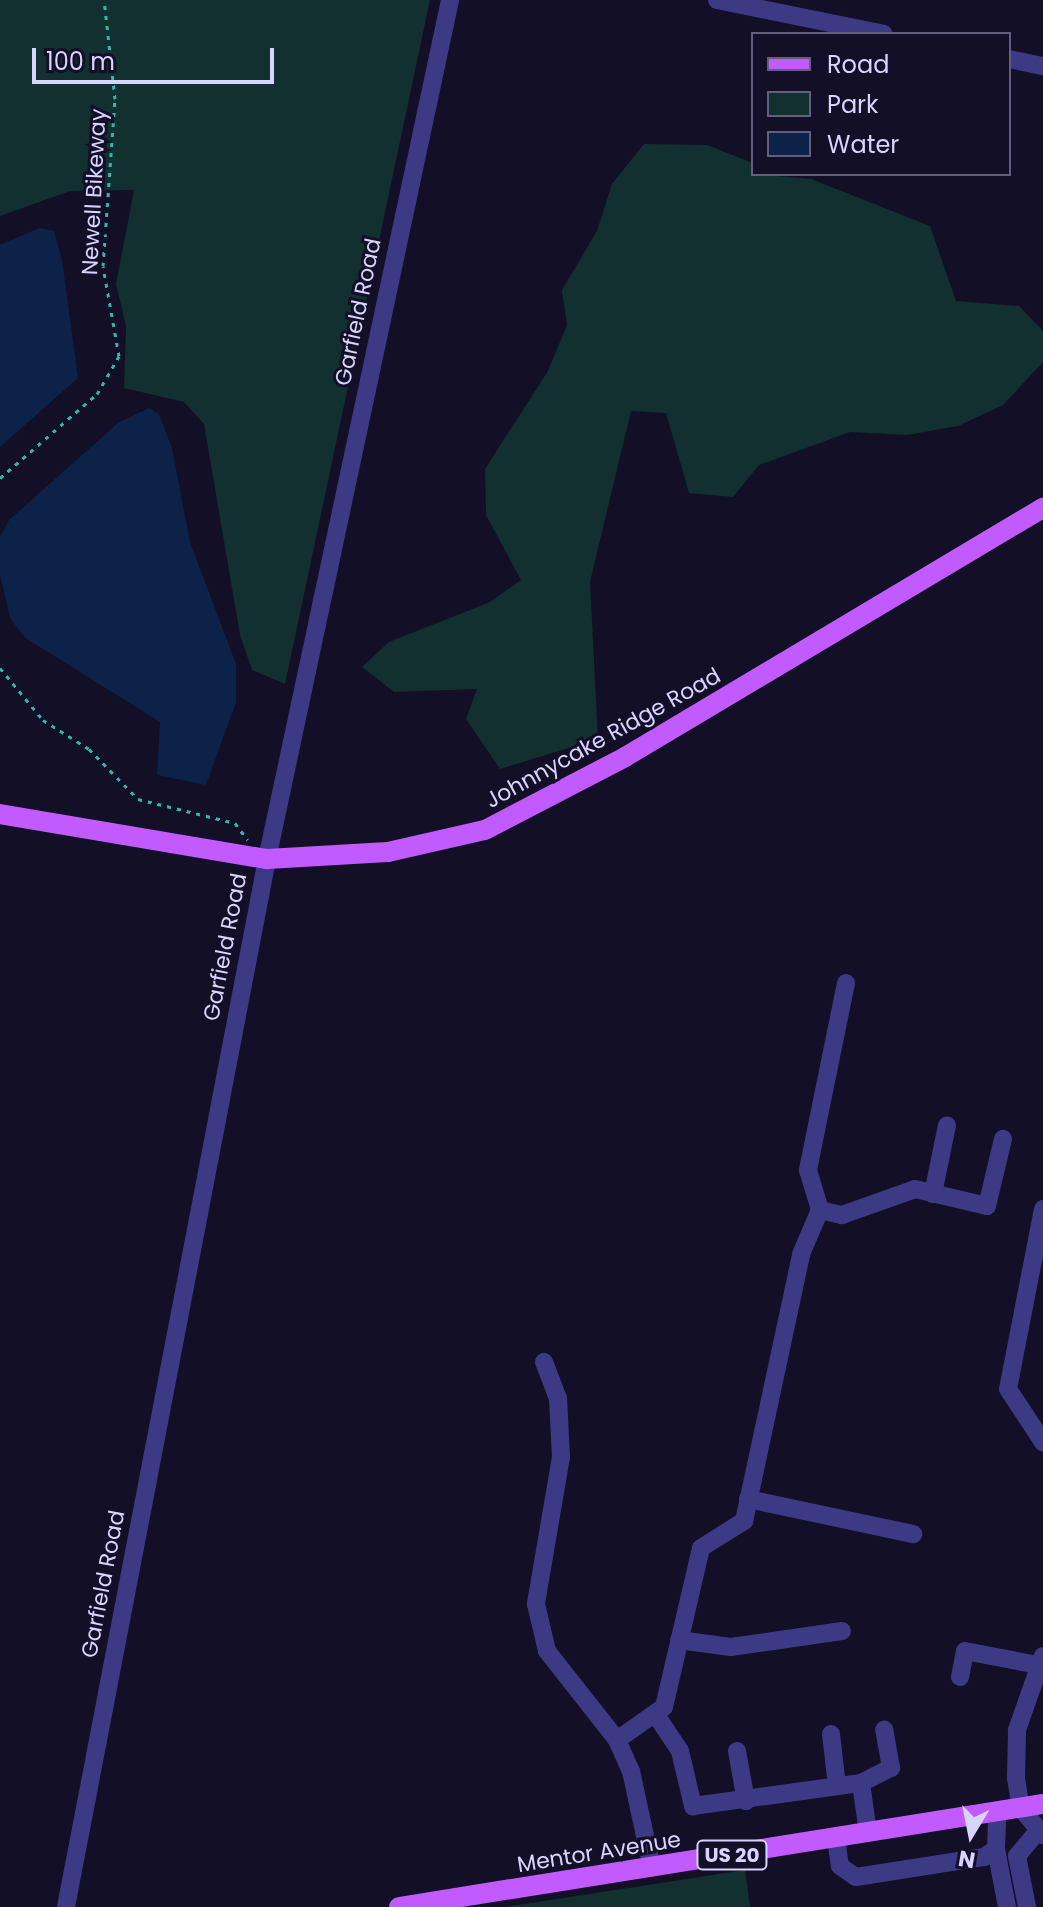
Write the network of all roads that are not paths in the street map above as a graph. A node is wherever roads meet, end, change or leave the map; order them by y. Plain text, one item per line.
1 (450, 0) edge
2 (717, 0) edge
3 (874, 32) edge
4 (1011, 59) edge
5 (1043, 66) edge
6 (1043, 508) edge
7 (0, 814) edge
8 (267, 859) junction
9 (846, 983) dead end
10 (947, 1125) dead end
11 (1003, 1139) dead end
12 (933, 1194) junction
13 (1043, 1209) edge
14 (820, 1210) junction
15 (544, 1362) dead end
16 (1043, 1442) edge
17 (748, 1499) junction
18 (913, 1534) dead end
19 (842, 1631) dead end
20 (679, 1640) junction
21 (1041, 1660) edge
22 (960, 1677) dead end
23 (656, 1715) junction
24 (884, 1730) dead end
25 (831, 1734) dead end
26 (617, 1740) junction
27 (737, 1751) dead end
28 (861, 1783) junction
29 (837, 1786) junction
30 (746, 1801) junction
31 (1043, 1804) edge
32 (1021, 1808) junction
33 (997, 1812) junction
34 (868, 1833) junction
35 (1040, 1834) edge
36 (836, 1838) junction
37 (996, 1849) junction
38 (652, 1868) junction
39 (66, 1907) edge
40 (399, 1907) edge
41 (1007, 1907) edge
42 (1027, 1907) edge

1 - 8 street, Garfield Road
2 - 3 street
4 - 5 street
6 - 8 main road, Johnnycake Ridge Road
7 - 8 main road, Johnnycake Ridge Road
8 - 39 street, Garfield Road
9 - 14 street
10 - 12 street
11 - 12 street
12 - 14 street
13 - 16 street
14 - 17 street
15 - 26 street
17 - 18 street
17 - 20 street
19 - 20 street
20 - 23 street
21 - 22 street
21 - 32 street
23 - 26 street
23 - 30 street
24 - 28 street
25 - 29 street
26 - 38 street
27 - 30 street
28 - 29 street
28 - 34 street
29 - 30 street
31 - 32 main road, Mentor Avenue / US 20
32 - 33 main road, Mentor Avenue / US 20
32 - 35 street
33 - 34 main road, Mentor Avenue / US 20
33 - 37 street
34 - 36 main road, Mentor Avenue / US 20
35 - 42 street
36 - 37 street
36 - 38 main road, Mentor Avenue / US 20
37 - 41 street
38 - 40 main road, Mentor Avenue / US 20

